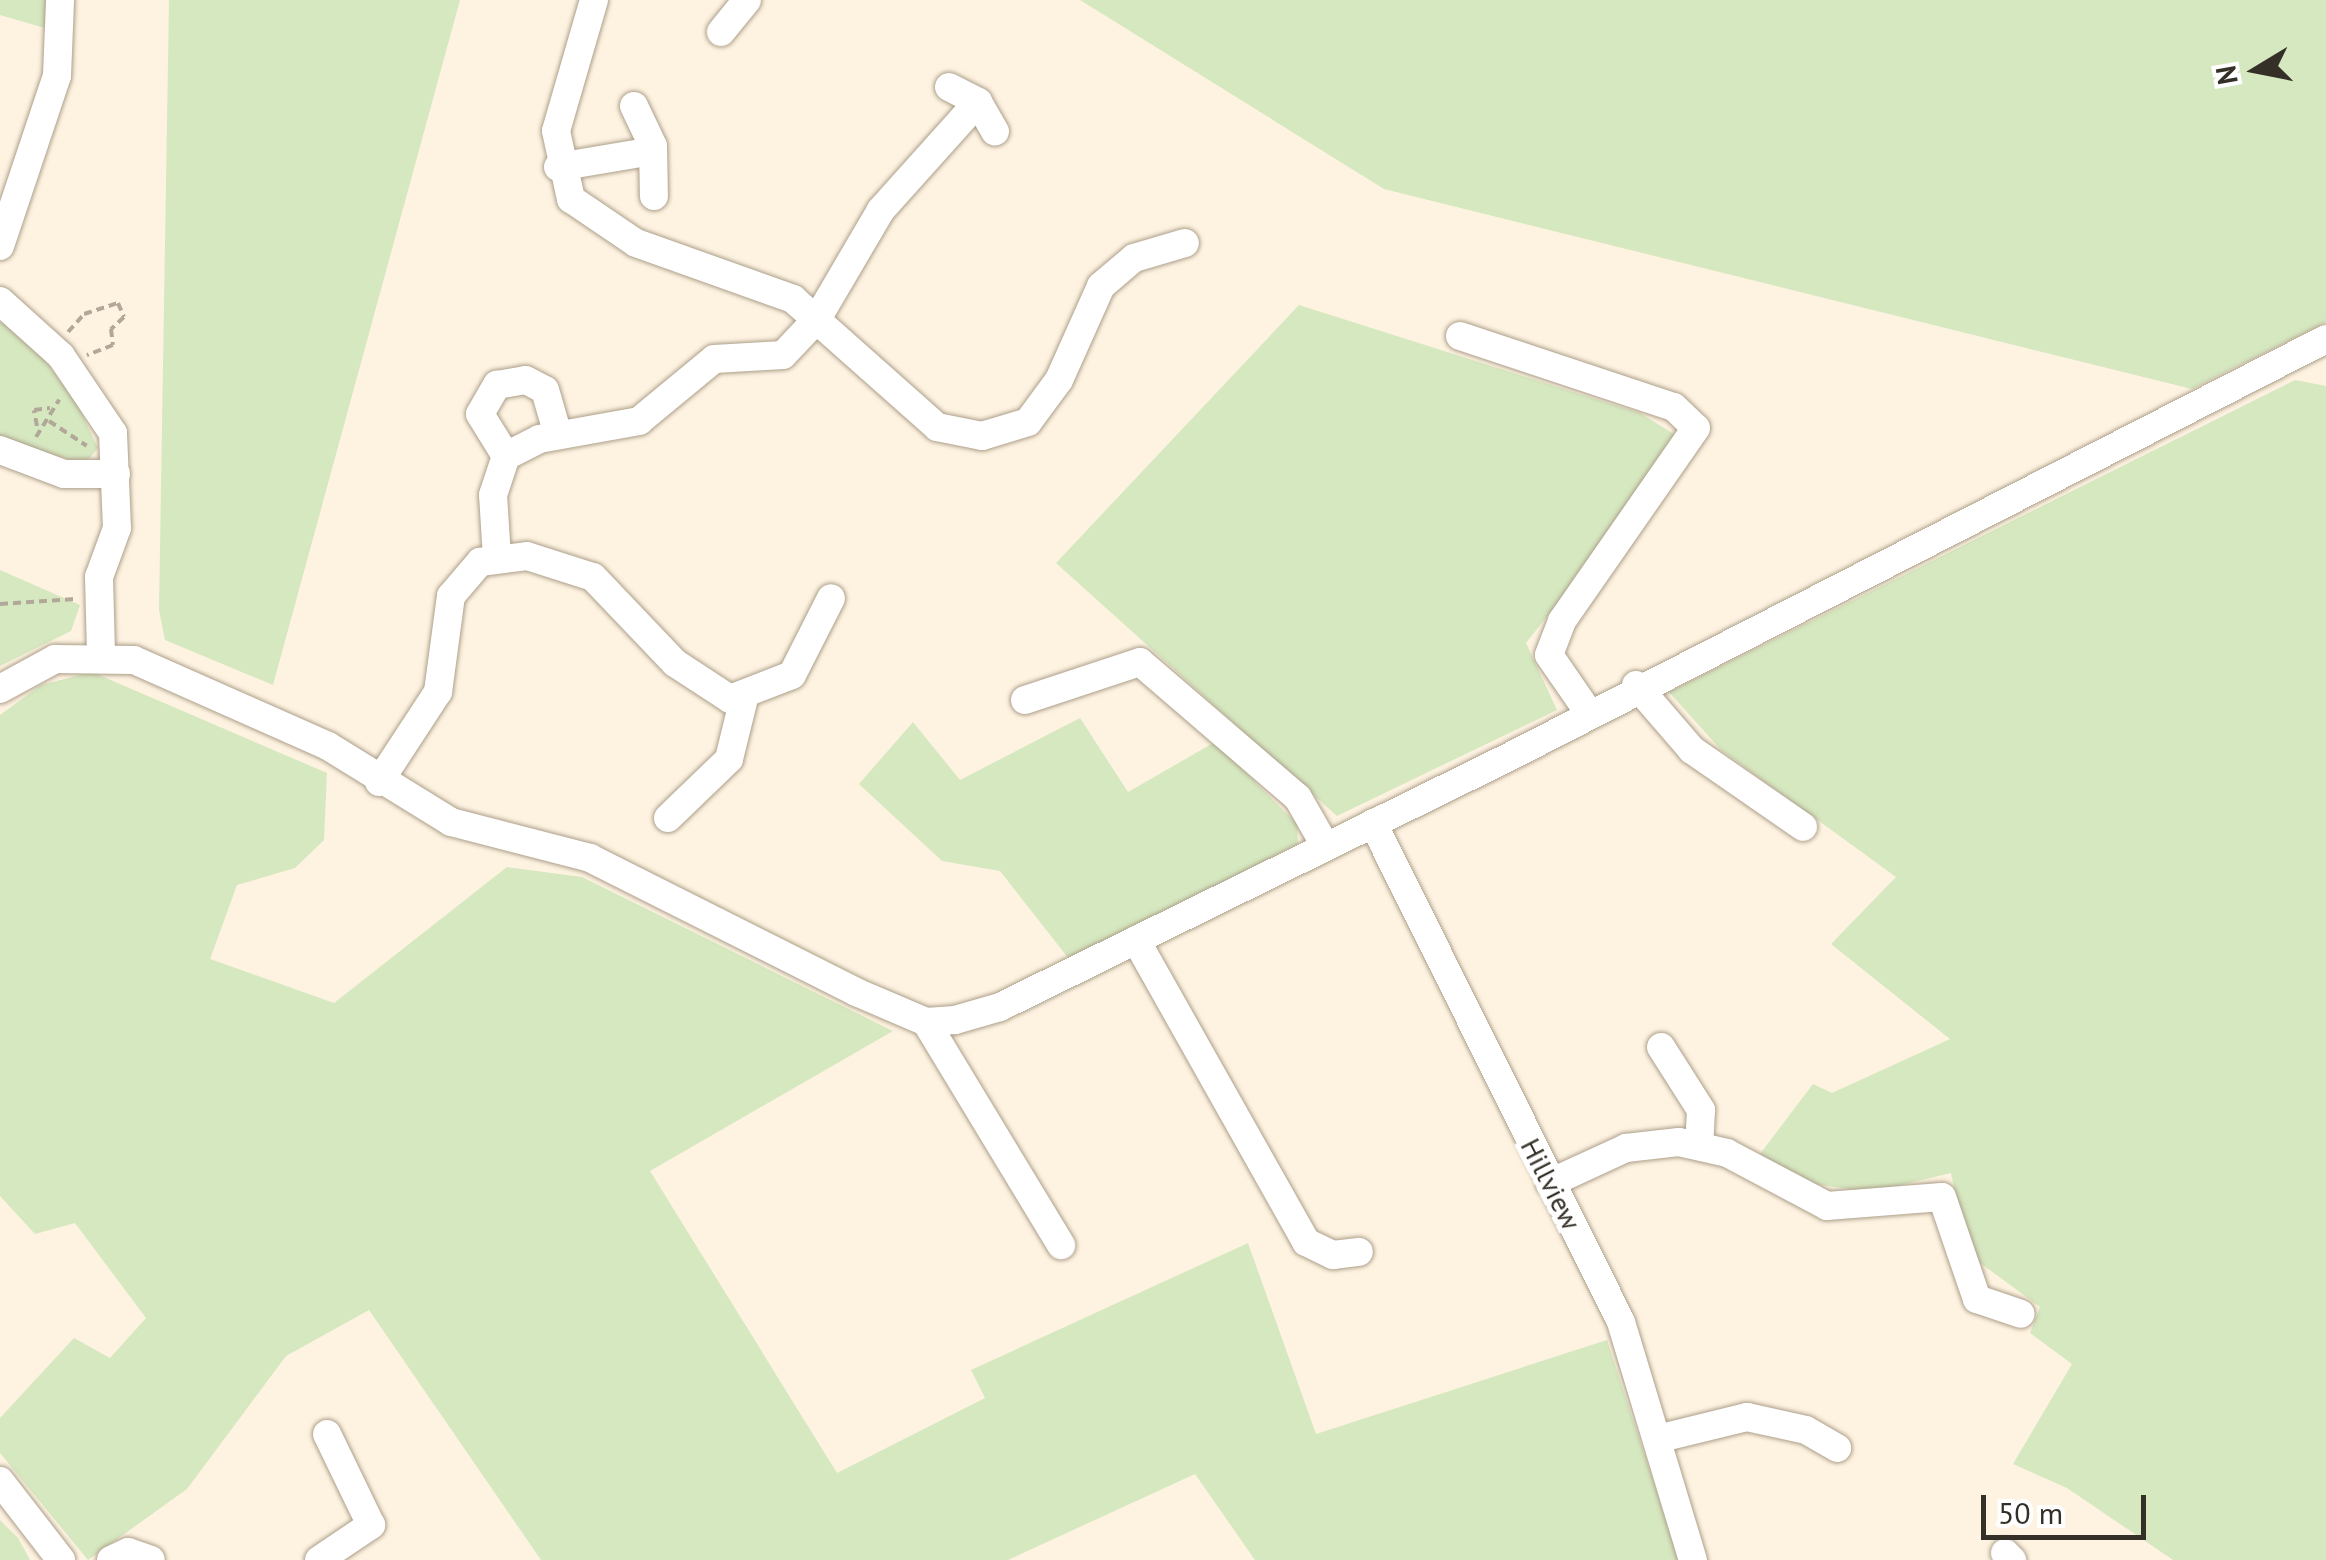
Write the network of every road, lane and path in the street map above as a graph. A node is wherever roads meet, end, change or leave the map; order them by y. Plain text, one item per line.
1 (60, 0) edge
2 (594, 0) edge
3 (747, 0) edge
4 (721, 32) dead end
5 (949, 87) dead end
6 (978, 102) junction
7 (634, 106) dead end
8 (995, 131) dead end
9 (654, 150) junction
10 (558, 167) junction
11 (654, 196) dead end
12 (1185, 244) dead end
13 (0, 246) edge
14 (0, 301) edge
15 (818, 320) junction
16 (65, 336) dead end
17 (1460, 336) dead end
18 (2326, 339) edge
19 (78, 365) junction
20 (50, 408) junction
21 (49, 421) junction
22 (37, 426) junction
23 (558, 435) junction
24 (30, 444) dead end
25 (0, 450) edge
26 (96, 452) dead end
27 (506, 456) junction
28 (116, 474) junction
29 (497, 558) junction
30 (830, 598) dead end
31 (85, 599) dead end
32 (0, 604) edge
33 (102, 652) junction
34 (1636, 686) junction
35 (0, 689) edge
36 (744, 698) junction
37 (1026, 700) dead end
38 (1588, 710) junction
39 (379, 782) junction
40 (668, 818) dead end
41 (1373, 823) junction
42 (1802, 828) dead end
43 (1326, 846) junction
44 (1136, 940) junction
45 (926, 1022) junction
46 (1661, 1047) dead end
47 (1700, 1143) junction
48 (1550, 1182) junction
49 (1061, 1245) dead end
50 (1359, 1252) dead end
51 (2020, 1314) dead end
52 (327, 1434) dead end
53 (1657, 1439) junction
54 (1840, 1451) dead end
55 (0, 1482) edge
56 (62, 1560) edge
57 (111, 1560) edge
58 (151, 1560) edge
59 (319, 1560) edge
60 (1693, 1560) edge

1 - 13 street
2 - 10 street
3 - 4 street
5 - 6 street
6 - 8 street
6 - 15 street
7 - 9 street
9 - 10 street
9 - 11 street
10 - 15 street
12 - 15 street
14 - 19 street
15 - 23 street
16 - 19 path
17 - 38 street
18 - 34 street
19 - 20 path
19 - 28 street
20 - 21 path
20 - 22 path
21 - 22 path
21 - 26 path
22 - 24 path
23 - 27 street
23 - 27 street
25 - 28 street
27 - 29 street
28 - 33 street
29 - 36 street
29 - 39 street
30 - 36 street
31 - 32 path
33 - 35 street
33 - 39 street
34 - 38 street
34 - 42 street
36 - 40 street
37 - 43 street
38 - 41 street
39 - 45 street
41 - 43 street
41 - 48 street, Hillview
43 - 44 street
44 - 45 street
44 - 50 street
45 - 49 street
46 - 47 street
47 - 48 street
47 - 51 street
48 - 53 street, Hillview
52 - 59 street
53 - 54 street
53 - 60 street, Hillview
55 - 56 street
57 - 58 street

